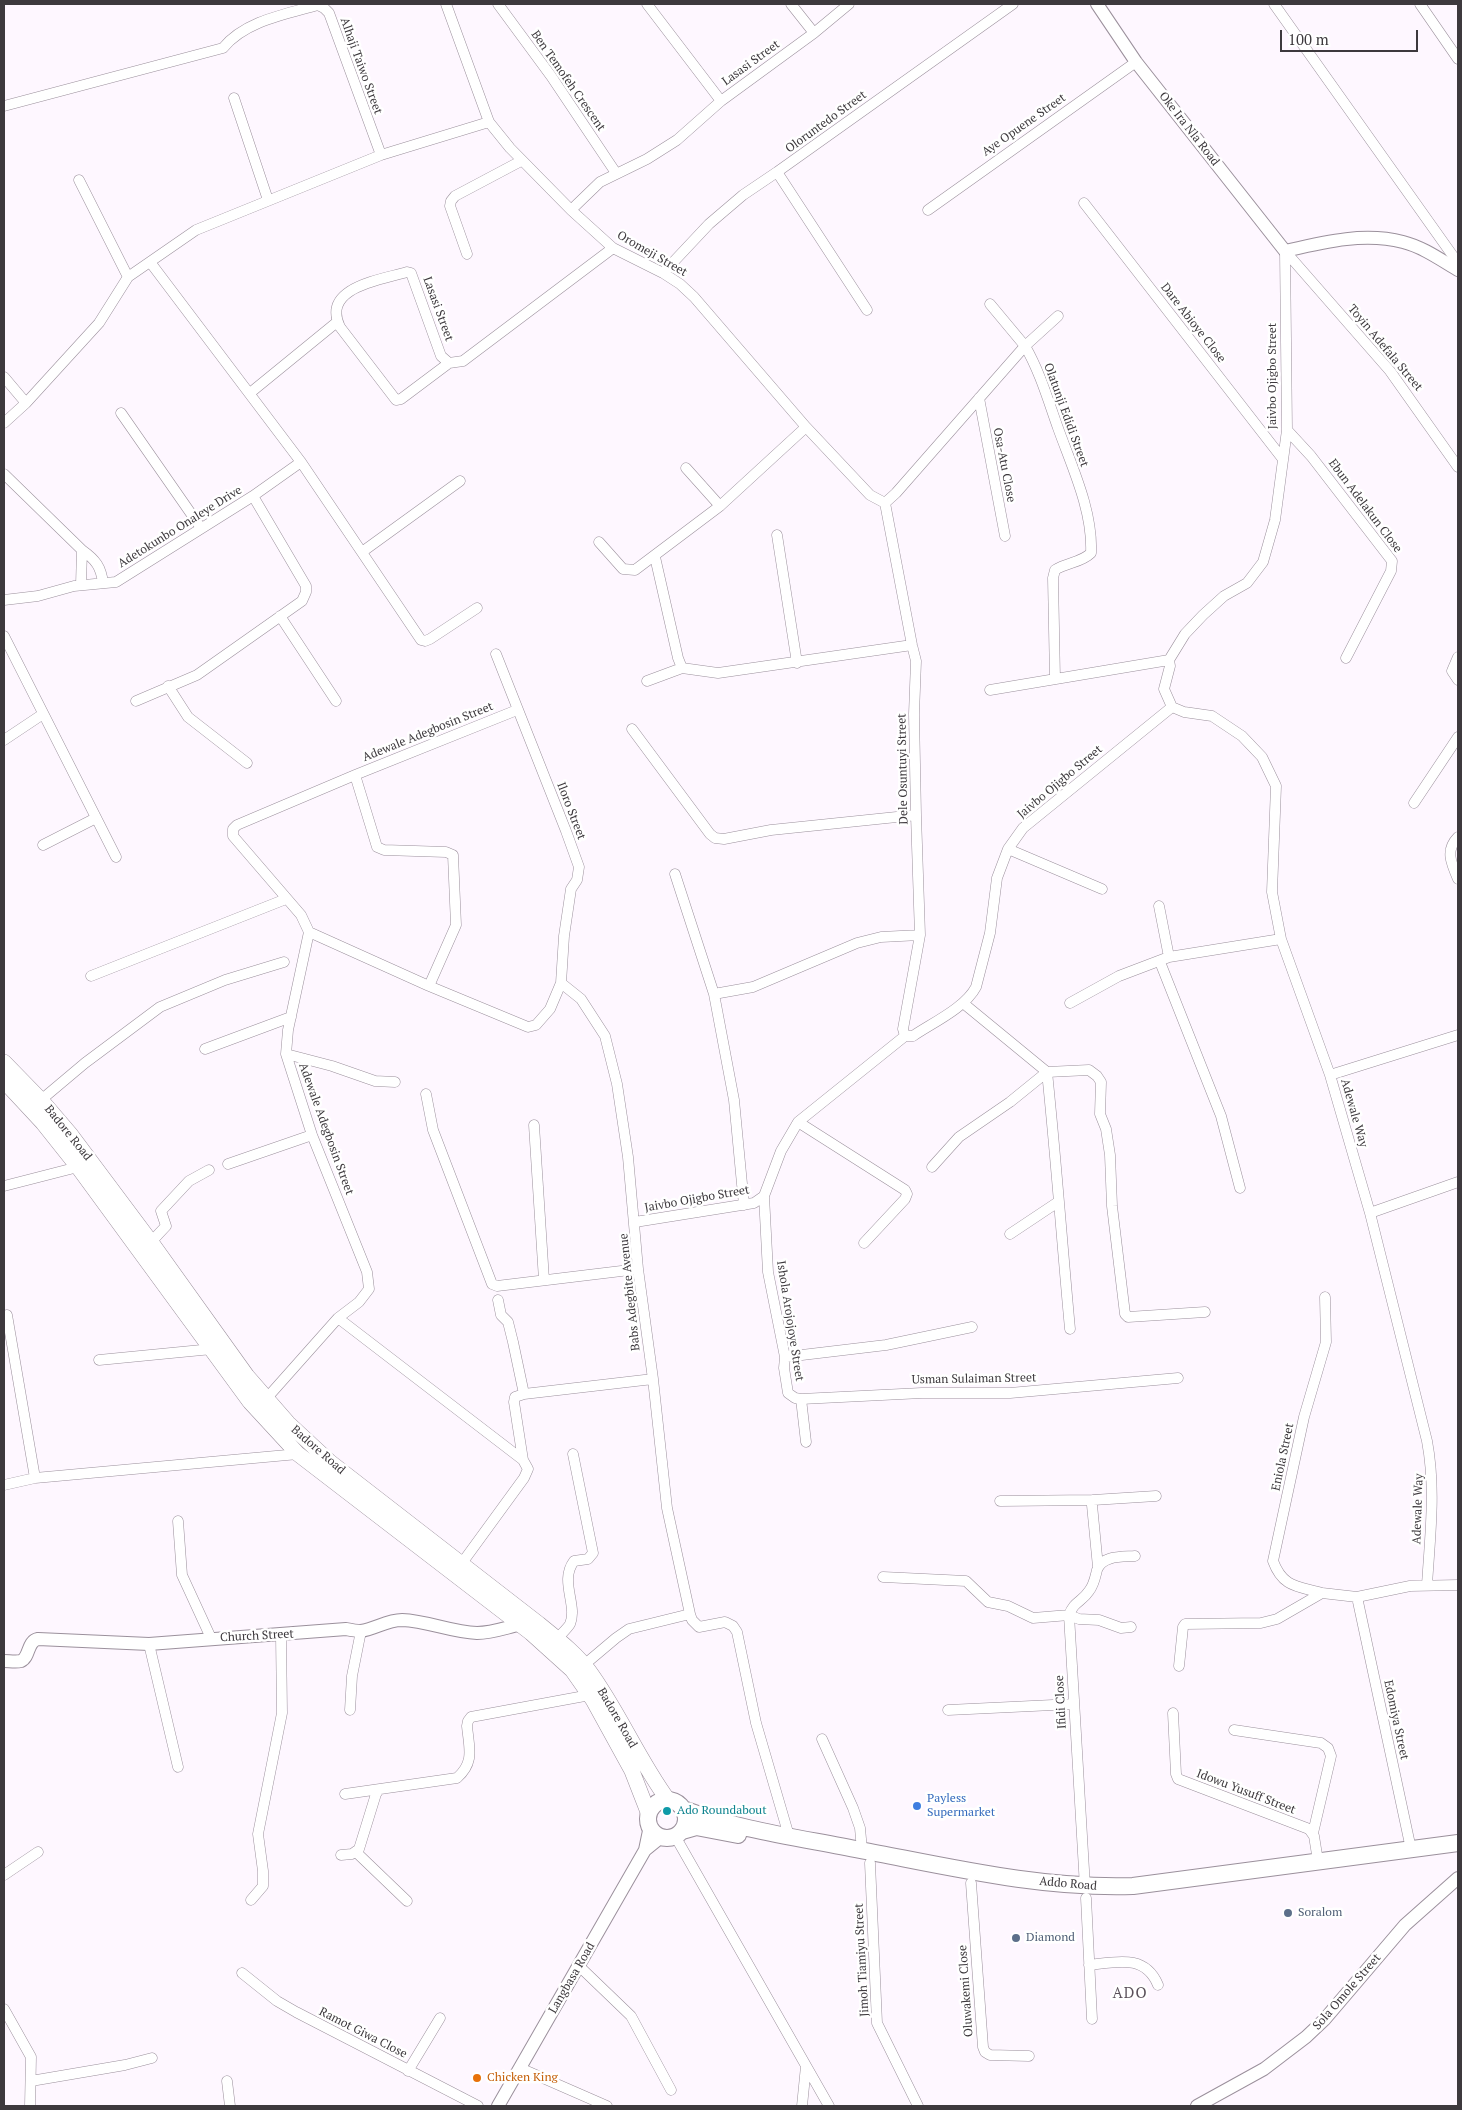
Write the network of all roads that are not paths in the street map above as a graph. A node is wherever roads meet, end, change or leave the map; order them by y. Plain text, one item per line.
1 (446, 4) edge
2 (498, 4) edge
3 (647, 4) edge
4 (792, 4) edge
5 (849, 4) edge
6 (1013, 4) edge
7 (1097, 4) edge
8 (1274, 4) edge
9 (1420, 4) edge
10 (814, 33) junction
11 (1458, 58) edge
12 (1136, 62) junction
13 (234, 98) dead end
14 (721, 101) junction
15 (4, 106) edge
16 (488, 122) junction
17 (381, 155) junction
18 (521, 161) junction
19 (777, 172) junction
20 (616, 173) junction
21 (79, 180) dead end
22 (268, 200) junction
23 (1084, 203) dead end
24 (571, 210) junction
25 (928, 210) dead end
26 (613, 248) junction
27 (1285, 251) junction
28 (467, 254) dead end
29 (150, 262) junction
30 (1458, 263) edge
31 (1458, 270) edge
32 (663, 273) junction
33 (128, 277) junction
34 (990, 304) dead end
35 (867, 310) dead end
36 (1058, 316) dead end
37 (338, 322) junction
38 (1025, 346) junction
39 (449, 363) junction
40 (4, 377) edge
41 (250, 393) junction
42 (979, 398) junction
43 (26, 402) junction
44 (121, 413) dead end
45 (4, 423) edge
46 (806, 427) junction
47 (1287, 430) junction
48 (1282, 458) junction
49 (301, 462) junction
50 (1458, 467) edge
51 (686, 468) dead end
52 (4, 474) edge
53 (460, 481) dead end
54 (253, 496) junction
55 (885, 503) junction
56 (720, 506) junction
57 (201, 528) junction
58 (777, 536) dead end
59 (1004, 536) dead end
60 (599, 542) dead end
61 (82, 550) junction
62 (362, 552) junction
63 (655, 557) junction
64 (103, 583) junction
65 (81, 585) junction
66 (4, 600) edge
67 (477, 608) dead end
68 (280, 616) junction
69 (4, 636) edge
70 (912, 645) junction
71 (496, 654) dead end
72 (1458, 657) edge
73 (1346, 658) dead end
74 (1169, 660) junction
75 (796, 662) junction
76 (682, 668) junction
77 (1055, 679) junction
78 (1458, 680) edge
79 (647, 682) dead end
80 (168, 686) junction
81 (990, 690) dead end
82 (136, 701) dead end
83 (336, 701) dead end
84 (1172, 707) junction
85 (518, 710) junction
86 (43, 714) junction
87 (632, 730) dead end
88 (1458, 737) edge
89 (4, 740) edge
90 (248, 763) dead end
91 (355, 775) junction
92 (1414, 803) dead end
93 (916, 815) junction
94 (96, 818) junction
95 (1458, 837) edge
96 (43, 844) dead end
97 (1008, 850) junction
98 (116, 857) dead end
99 (675, 874) dead end
100 (1458, 879) edge
101 (1102, 889) dead end
102 (286, 899) junction
103 (1159, 906) dead end
104 (309, 932) junction
105 (920, 935) junction
106 (1281, 939) junction
107 (1165, 959) junction
108 (284, 962) dead end
109 (91, 976) dead end
110 (560, 983) junction
111 (429, 986) junction
112 (714, 994) junction
113 (962, 1003) junction
114 (1070, 1003) dead end
115 (291, 1017) junction
116 (1458, 1035) edge
117 (905, 1036) junction
118 (205, 1049) dead end
119 (286, 1054) junction
120 (4, 1062) edge
121 (1046, 1072) junction
122 (1330, 1075) junction
123 (4, 1081) edge
124 (395, 1082) dead end
125 (426, 1094) dead end
126 (41, 1100) junction
127 (798, 1122) junction
128 (534, 1125) dead end
129 (312, 1135) junction
130 (228, 1164) dead end
131 (78, 1167) junction
132 (932, 1167) dead end
133 (209, 1170) dead end
134 (1458, 1182) edge
135 (4, 1186) edge
136 (1240, 1188) dead end
137 (764, 1196) junction
138 (1058, 1202) junction
139 (744, 1205) junction
140 (1370, 1213) junction
141 (635, 1222) junction
142 (1010, 1234) dead end
143 (152, 1242) junction
144 (864, 1243) dead end
145 (638, 1269) junction
146 (544, 1280) junction
147 (1325, 1297) dead end
148 (498, 1300) dead end
149 (1204, 1312) dead end
150 (7, 1315) dead end
151 (338, 1318) junction
152 (972, 1327) dead end
153 (1070, 1328) dead end
154 (212, 1349) junction
155 (785, 1358) junction
156 (99, 1360) dead end
157 (1178, 1378) dead end
158 (654, 1379) junction
159 (524, 1394) junction
160 (266, 1399) junction
161 (801, 1399) junction
162 (806, 1442) dead end
163 (298, 1454) junction
164 (573, 1454) dead end
165 (523, 1460) junction
166 (34, 1478) junction
167 (4, 1485) edge
168 (1156, 1496) dead end
169 (1093, 1500) junction
170 (1000, 1501) dead end
171 (178, 1520) dead end
172 (1135, 1556) dead end
173 (462, 1563) junction
174 (1098, 1567) junction
175 (882, 1577) dead end
176 (1427, 1585) junction
177 (1458, 1586) edge
178 (1322, 1593) junction
179 (1357, 1597) junction
180 (690, 1614) junction
181 (1069, 1615) junction
182 (518, 1624) junction
183 (1131, 1627) dead end
184 (361, 1631) junction
185 (281, 1635) junction
186 (211, 1638) junction
187 (557, 1639) junction
188 (149, 1644) junction
189 (4, 1661) edge
190 (584, 1665) junction
191 (1180, 1666) dead end
192 (590, 1695) junction
193 (1074, 1704) junction
194 (350, 1710) dead end
195 (948, 1710) dead end
196 (1173, 1713) dead end
197 (1234, 1730) dead end
198 (822, 1739) dead end
199 (178, 1768) dead end
200 (378, 1791) junction
201 (345, 1794) dead end
202 (668, 1800) junction
203 (682, 1809) junction
204 (663, 1828) junction
205 (1312, 1832) junction
206 (789, 1836) junction
207 (1458, 1843) edge
208 (1411, 1849) junction
209 (38, 1852) dead end
210 (357, 1853) junction
211 (1458, 1853) edge
212 (341, 1855) dead end
213 (866, 1857) junction
214 (1318, 1861) junction
215 (4, 1875) edge
216 (1458, 1879) edge
217 (971, 1883) junction
218 (1085, 1892) junction
219 (251, 1900) dead end
220 (407, 1901) dead end
221 (1089, 1965) junction
222 (579, 1966) junction
223 (242, 1973) dead end
224 (1158, 1985) dead end
225 (4, 2008) edge
226 (440, 2018) dead end
227 (1092, 2019) dead end
228 (1029, 2056) dead end
229 (152, 2058) dead end
230 (806, 2066) junction
231 (520, 2068) junction
232 (408, 2071) junction
233 (31, 2081) junction
234 (227, 2081) dead end
235 (671, 2090) dead end
236 (30, 2106) edge
237 (230, 2106) edge
238 (478, 2106) edge
239 (498, 2106) edge
240 (607, 2106) edge
241 (802, 2106) edge
242 (829, 2106) edge
243 (918, 2106) edge
244 (1197, 2106) edge

1 - 16 street, Oromeji Street
2 - 20 street, Ben Temofeh Crescent
3 - 14 street
4 - 10 street
5 - 10 street, Lasasi Street
6 - 19 street, Oloruntedo Street
7 - 12 street, Oke Ira Nla Road
8 - 30 street
9 - 11 street
10 - 14 street, Lasasi Street
12 - 25 street, Aye Opuene Street
12 - 27 street, Oke Ira Nla Road
13 - 22 street
14 - 20 street, Lasasi Street
15 - 17 street, Alhaji Taiwo Street
16 - 17 street
16 - 18 street, Oromeji Street
17 - 22 street
18 - 24 street, Oromeji Street
18 - 28 street
19 - 32 street, Oloruntedo Street
19 - 35 street
20 - 24 street, Lasasi Street
21 - 33 street
22 - 29 street
23 - 48 street, Dare Abioye Close
24 - 26 street, Oromeji Street
26 - 32 street, Oromeji Street
26 - 39 street
27 - 31 street
27 - 47 street, Jaivbo Ojigbo Street
27 - 50 street, Toyin Adefala Street
29 - 33 street
29 - 41 street
32 - 46 street, Oromeji Street
33 - 43 street
34 - 38 street
36 - 38 street
37 - 39 street
37 - 39 street, Lasasi Street
37 - 41 street
38 - 42 street
38 - 77 street, Olatunji Edidi Street
40 - 43 street
41 - 49 street
42 - 55 street
42 - 59 street, Osa-Atu Close
43 - 45 street
44 - 57 street
46 - 55 street, Oromeji Street
46 - 56 street
47 - 48 street, Jaivbo Ojigbo Street
47 - 73 street, Ebun Adelakun Close
48 - 74 street, Jaivbo Ojigbo Street
49 - 54 street, Adetokunbo Onaleye Drive
49 - 62 street
51 - 56 street
52 - 61 street
53 - 62 street
54 - 57 street, Adetokunbo Onaleye Drive
54 - 68 street
55 - 70 street, Dele Osuntuyi Street
56 - 63 street
57 - 64 street, Adetokunbo Onaleye Drive
58 - 75 street
60 - 63 street
61 - 64 street
61 - 65 street
62 - 67 street
63 - 76 street
64 - 65 street, Adetokunbo Onaleye Drive
65 - 66 street, Adetokunbo Onaleye Drive
68 - 80 street
68 - 83 street
69 - 86 street
70 - 75 street
70 - 93 street, Dele Osuntuyi Street
71 - 85 street, Iloro Street
72 - 78 street
74 - 77 street
74 - 84 street, Jaivbo Ojigbo Street
75 - 76 street
76 - 79 street
77 - 81 street
80 - 82 street
80 - 90 street
84 - 97 street, Jaivbo Ojigbo Street
84 - 106 street, Adewale Way
85 - 91 street, Adewale Adegbosin Street
85 - 110 street, Iloro Street
86 - 89 street
86 - 94 street
87 - 93 street
88 - 92 street
91 - 102 street, Adewale Adegbosin Street
91 - 111 street
93 - 105 street, Dele Osuntuyi Street
94 - 96 street
94 - 98 street
95 - 100 street
97 - 101 street
97 - 113 street, Jaivbo Ojigbo Street
99 - 112 street
102 - 104 street, Adewale Adegbosin Street
102 - 109 street
103 - 107 street
104 - 111 street
104 - 115 street, Adewale Adegbosin Street
105 - 112 street
105 - 117 street, Dele Osuntuyi Street
106 - 107 street
106 - 122 street, Adewale Way
107 - 114 street
107 - 136 street
108 - 126 street
110 - 111 street, Iloro Street
110 - 141 street, Babs Adegbite Avenue
112 - 139 street
113 - 117 street, Jaivbo Ojigbo Street
113 - 121 street
115 - 118 street
115 - 119 street, Adewale Adegbosin Street
116 - 122 street
117 - 127 street, Jaivbo Ojigbo Street
119 - 124 street
119 - 129 street, Adewale Adegbosin Street
120 - 126 main road, Badore Road
121 - 132 street
121 - 138 street
121 - 149 street
122 - 140 street, Adewale Way
123 - 131 main road, Badore Road
125 - 146 street
126 - 143 main road, Badore Road
127 - 137 street, Jaivbo Ojigbo Street
127 - 144 street
128 - 146 street
129 - 130 street
129 - 151 street, Adewale Adegbosin Street
131 - 135 street
131 - 154 main road, Badore Road
133 - 143 street
134 - 140 street
137 - 139 street, Jaivbo Ojigbo Street
137 - 155 street, Ishola Arojojoye Street
138 - 142 street
138 - 153 street
139 - 141 street, Jaivbo Ojigbo Street
140 - 176 street, Adewale Way
141 - 145 street, Babs Adegbite Avenue
143 - 160 main road, Badore Road
145 - 146 street
145 - 158 street, Babs Adegbite Avenue
147 - 178 street, Eniola Street
148 - 159 street
150 - 166 street
151 - 160 street, Adewale Adegbosin Street
151 - 165 street
152 - 155 street
154 - 156 street
154 - 163 main road, Badore Road
155 - 161 street, Ishola Arojojoye Street
157 - 161 street, Usman Sulaiman Street
158 - 159 street
158 - 180 street, Babs Adegbite Avenue
159 - 165 street
160 - 173 main road, Badore Road
161 - 162 street, Ishola Arojojoye Street
163 - 166 street
163 - 182 main road, Badore Road
164 - 187 street
165 - 173 street
166 - 167 street
168 - 169 street
169 - 170 street
169 - 174 street
171 - 186 street
172 - 174 street
173 - 187 main road, Badore Road
174 - 181 street
175 - 181 street
176 - 177 street
176 - 179 street
178 - 179 street
178 - 191 street
179 - 208 street, Edomiya Street
180 - 190 street
180 - 206 street
181 - 183 street
181 - 193 street, Ifidi Close
182 - 184 street, Church Street
182 - 192 main road, Badore Road
184 - 185 street, Church Street
184 - 194 street
185 - 186 street, Church Street
185 - 219 street
186 - 188 street, Church Street
187 - 190 main road, Badore Road
188 - 189 street, Church Street
188 - 199 street
190 - 202 main road, Badore Road
192 - 200 street
192 - 204 main road, Badore Road
193 - 195 street
193 - 218 street, Ifidi Close
196 - 205 street, Idowu Yusuff Street
197 - 205 street
198 - 213 street, Jimoh Tiamiyu Street
200 - 201 street
200 - 210 street
202 - 203 main road, Addo Road
202 - 204 main road
203 - 204 main road
203 - 206 main road, Addo Road
204 - 213 main road, Addo Road
204 - 222 street, Langbasa Road
204 - 230 street
205 - 214 street
206 - 213 main road, Addo Road
207 - 208 main road, Addo Road
208 - 214 main road, Addo Road
209 - 215 street
210 - 212 street
210 - 220 street
211 - 218 main road, Addo Road
213 - 217 main road, Addo Road
213 - 218 main road, Addo Road
213 - 243 street, Jimoh Tiamiyu Street
214 - 218 main road, Addo Road
216 - 244 street, Sola Omole Street
217 - 218 main road, Addo Road
217 - 228 street, Oluwakemi Close
218 - 221 street, Ifidi Close
221 - 224 street
221 - 227 street, Ifidi Close
222 - 231 street, Langbasa Road
222 - 235 street
223 - 232 street, Ramot Giwa Close
225 - 233 street
226 - 232 street
229 - 233 street
230 - 241 street
230 - 242 street
231 - 239 street, Langbasa Road
231 - 240 street
232 - 238 street, Ramot Giwa Close
233 - 236 street
234 - 237 street

